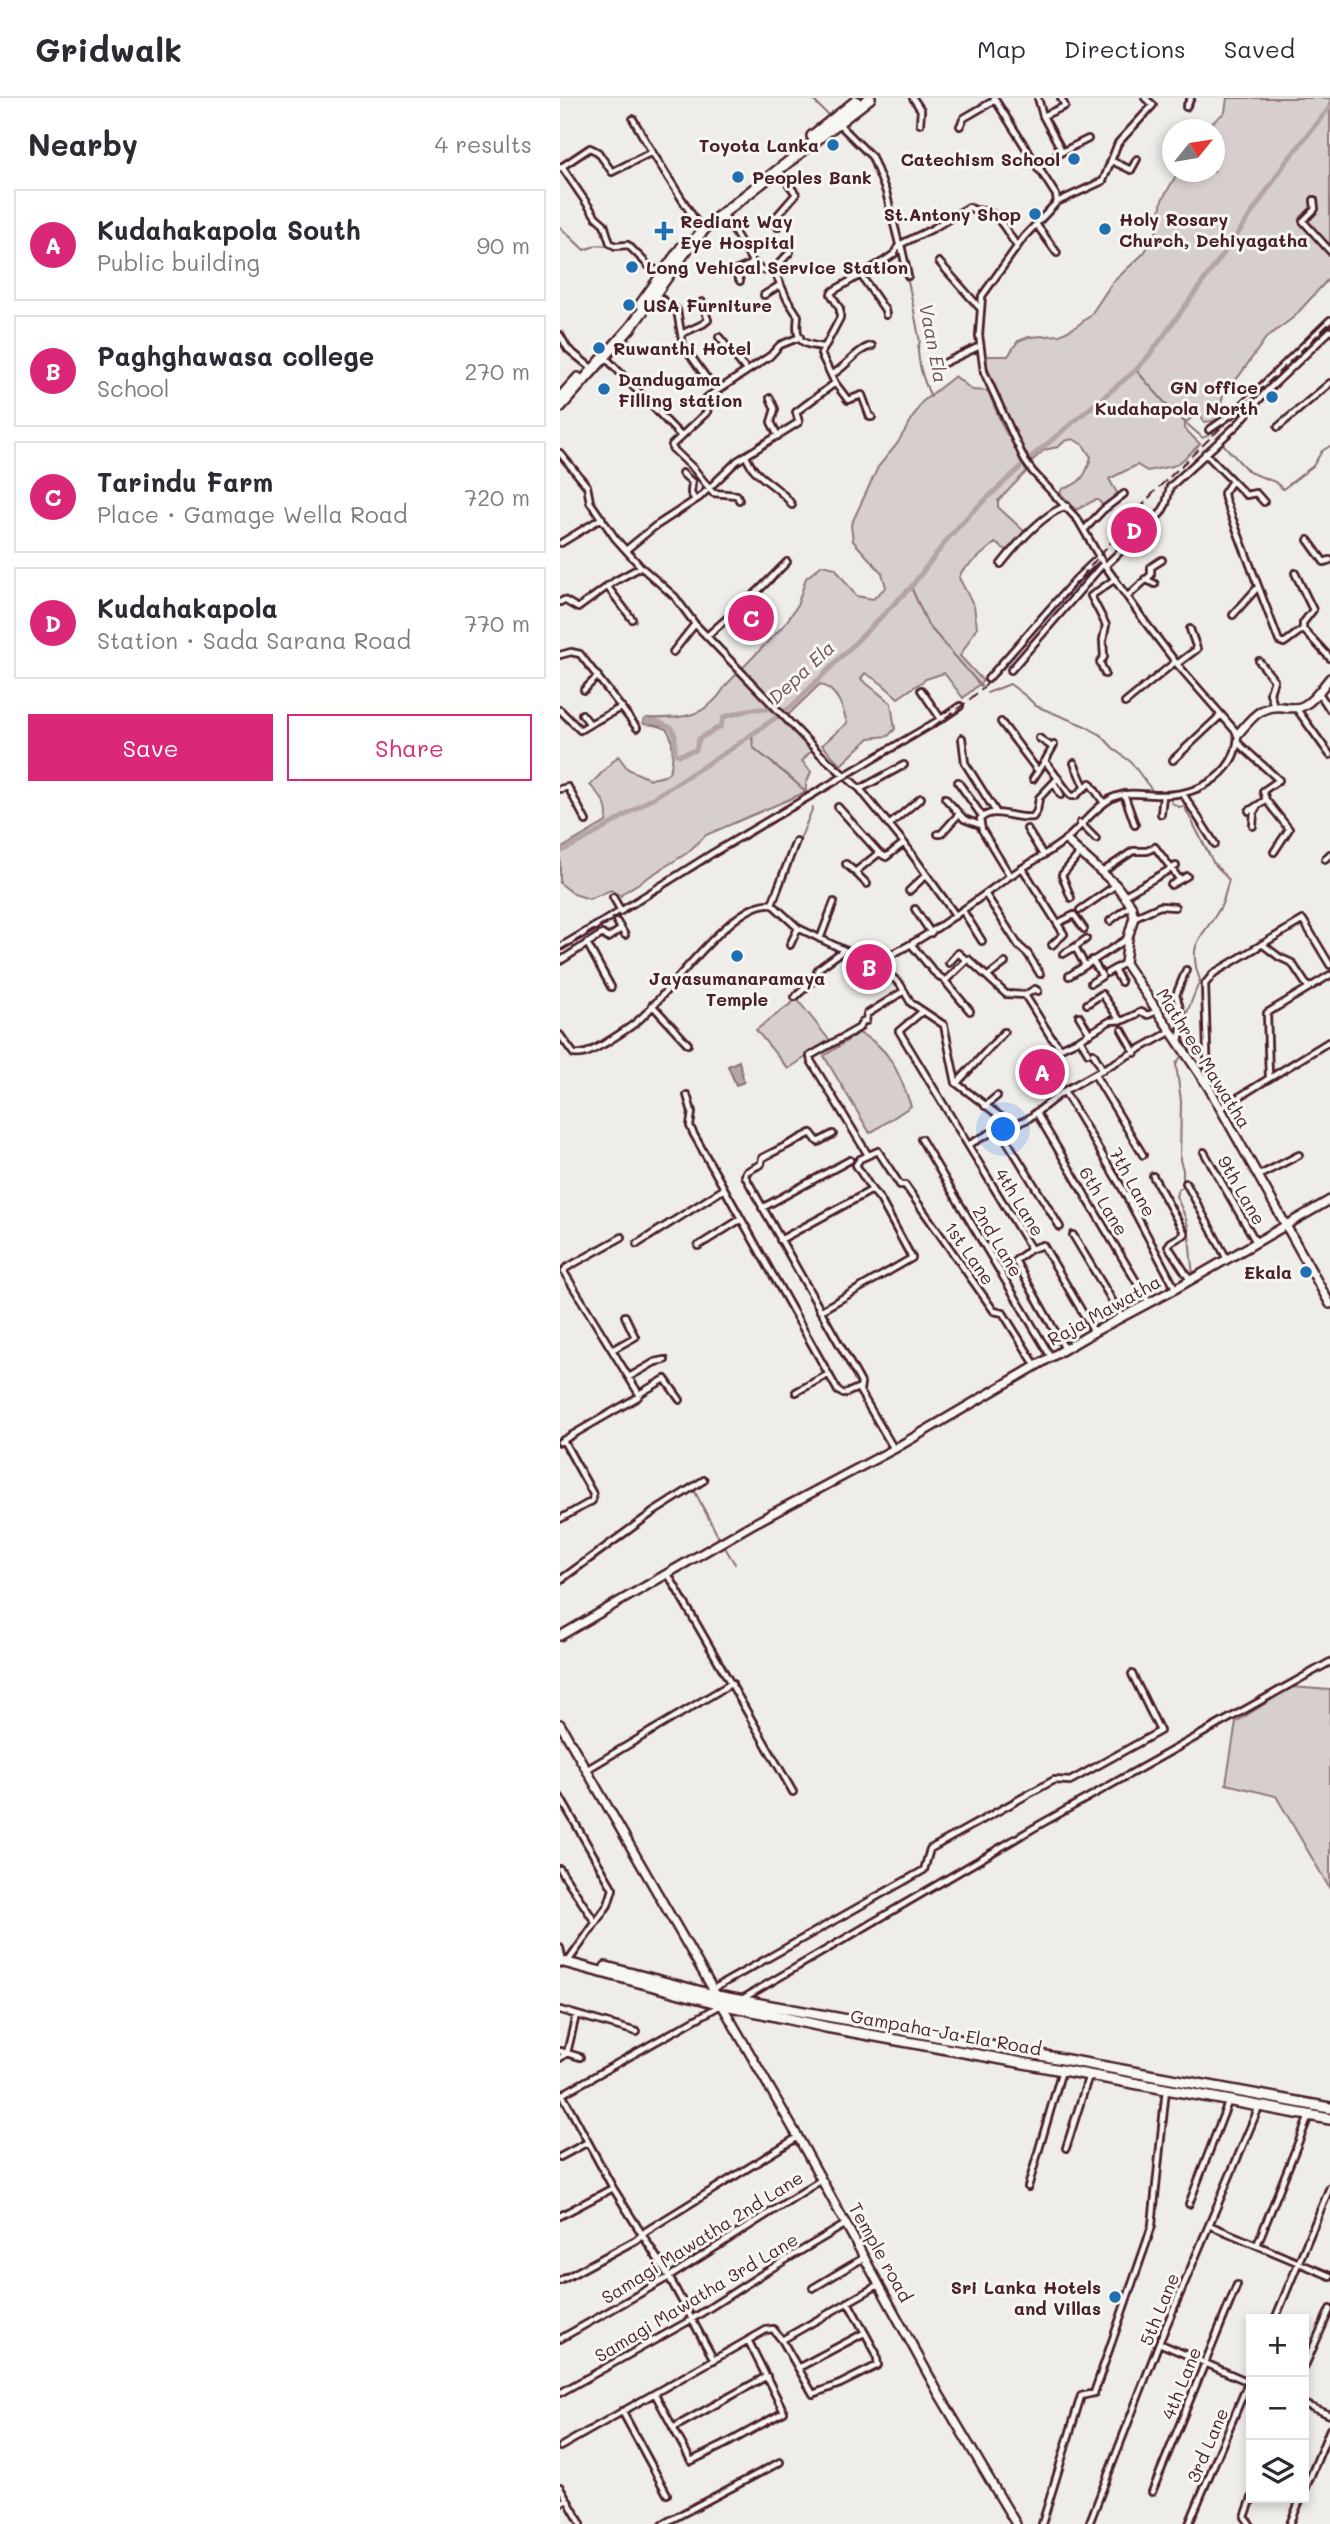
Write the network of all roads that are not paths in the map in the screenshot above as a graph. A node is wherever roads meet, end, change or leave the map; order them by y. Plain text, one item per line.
1 (860, 98) edge
2 (870, 98) edge
3 (913, 98) edge
4 (1038, 98) edge
5 (1061, 98) edge
6 (1145, 98) edge
7 (1191, 98) edge
8 (995, 99) edge
9 (1186, 107) dead end
10 (1043, 116) junction
11 (633, 119) dead end
12 (838, 123) junction
13 (920, 124) dead end
14 (960, 125) dead end
15 (1088, 139) dead end
16 (1062, 151) junction
17 (652, 152) junction
18 (1137, 159) dead end
19 (1112, 161) junction
20 (561, 167) edge
21 (1038, 169) junction
22 (778, 170) junction
23 (1314, 200) dead end
24 (1057, 202) junction
25 (723, 212) junction
26 (1036, 224) junction
27 (699, 226) junction
28 (777, 227) dead end
29 (789, 242) dead end
30 (900, 244) junction
31 (1017, 246) junction
32 (1330, 251) edge
33 (1057, 253) dead end
34 (939, 262) dead end
35 (754, 263) junction
36 (773, 270) junction
37 (662, 274) junction
38 (860, 274) junction
39 (908, 276) dead end
40 (740, 281) dead end
41 (780, 285) junction
42 (656, 294) junction
43 (764, 295) dead end
44 (702, 302) dead end
45 (979, 308) junction
46 (886, 315) dead end
47 (1330, 320) edge
48 (1330, 331) edge
49 (681, 334) junction
50 (560, 335) edge
51 (719, 337) dead end
52 (800, 337) junction
53 (872, 346) dead end
54 (980, 346) junction
55 (824, 347) junction
56 (605, 357) junction
57 (940, 365) dead end
58 (589, 366) junction
59 (747, 371) junction
60 (831, 376) junction
61 (708, 380) dead end
62 (835, 383) junction
63 (1330, 383) edge
64 (560, 398) edge
65 (770, 398) dead end
66 (560, 407) edge
67 (872, 416) dead end
68 (1278, 427) dead end
69 (1209, 430) dead end
70 (680, 435) junction
71 (778, 436) junction
72 (560, 453) edge
73 (1205, 453) junction
74 (746, 456) junction
75 (682, 473) dead end
76 (1232, 481) junction
77 (708, 488) junction
78 (1125, 494) dead end
79 (695, 500) junction
80 (739, 500) dead end
81 (1264, 502) dead end
82 (792, 505) dead end
83 (1067, 506) junction
84 (602, 518) junction
85 (1084, 530) junction
86 (1308, 540) dead end
87 (561, 543) edge
88 (626, 550) junction
89 (1099, 557) junction
90 (1162, 560) dead end
91 (1330, 560) edge
92 (787, 562) dead end
93 (1001, 564) dead end
94 (1104, 565) junction
95 (642, 567) junction
96 (1295, 573) dead end
97 (1115, 579) junction
98 (1144, 579) junction
99 (1155, 584) dead end
100 (607, 586) junction
101 (1259, 586) junction
102 (1128, 597) junction
103 (560, 602) edge
104 (1233, 615) dead end
105 (632, 618) dead end
106 (695, 624) junction
107 (1190, 629) dead end
108 (1303, 629) junction
109 (707, 636) junction
110 (673, 652) dead end
111 (560, 655) edge
112 (1330, 658) edge
113 (1259, 661) dead end
114 (1176, 663) junction
115 (1011, 670) dead end
116 (1105, 674) dead end
117 (598, 676) junction
118 (1330, 678) edge
119 (988, 680) dead end
120 (583, 690) dead end
121 (921, 690) dead end
122 (1319, 692) junction
123 (1125, 703) dead end
124 (622, 706) junction
125 (960, 706) dead end
126 (1274, 706) junction
127 (1295, 708) junction
128 (560, 710) edge
129 (1330, 710) edge
130 (582, 714) dead end
131 (1222, 715) junction
132 (941, 719) junction
133 (1001, 722) dead end
134 (590, 724) junction
135 (637, 729) dead end
136 (1238, 734) junction
137 (962, 738) dead end
138 (1039, 738) dead end
139 (1238, 744) junction
140 (1330, 755) edge
141 (1173, 760) dead end
142 (1045, 761) junction
143 (1074, 763) dead end
144 (904, 765) dead end
145 (1038, 771) junction
146 (844, 775) junction
147 (1058, 778) junction
148 (1032, 779) dead end
149 (958, 782) dead end
150 (1054, 783) junction
151 (1084, 786) junction
152 (560, 789) edge
153 (860, 789) junction
154 (1124, 794) junction
155 (1183, 794) junction
156 (1061, 795) dead end
157 (1163, 796) junction
158 (921, 798) dead end
159 (945, 798) dead end
160 (1266, 800) junction
161 (1104, 803) junction
162 (1258, 805) junction
163 (838, 807) dead end
164 (1249, 811) dead end
165 (996, 812) junction
166 (959, 814) junction
167 (1161, 814) dead end
168 (982, 816) junction
169 (586, 821) dead end
170 (1080, 823) junction
171 (889, 825) junction
172 (980, 825) junction
173 (1135, 825) dead end
174 (1253, 826) dead end
175 (1027, 829) dead end
176 (938, 834) dead end
177 (1066, 839) junction
178 (1096, 839) dead end
179 (796, 841) dead end
180 (904, 843) junction
181 (1215, 844) dead end
182 (1274, 852) dead end
183 (879, 853) junction
184 (1080, 853) junction
185 (1330, 854) edge
186 (1042, 855) junction
187 (1325, 859) dead end
188 (846, 864) dead end
189 (1174, 867) junction
190 (1023, 869) junction
191 (855, 872) junction
192 (1102, 872) junction
193 (926, 875) junction
194 (1010, 876) junction
195 (1188, 876) dead end
196 (1180, 880) junction
197 (867, 884) dead end
198 (1116, 885) junction
199 (1171, 885) dead end
200 (909, 891) dead end
201 (986, 895) junction
202 (1125, 895) junction
203 (614, 897) dead end
204 (1071, 898) dead end
205 (834, 902) dead end
206 (772, 904) junction
207 (1132, 905) junction
208 (1175, 907) dead end
209 (915, 909) dead end
210 (1080, 910) dead end
211 (621, 911) junction
212 (963, 911) junction
213 (956, 916) junction
214 (1134, 917) junction
215 (1110, 921) dead end
216 (617, 922) dead end
217 (1058, 923) junction
218 (798, 928) junction
219 (621, 929) junction
220 (1084, 929) dead end
221 (931, 933) junction
222 (625, 935) dead end
223 (1128, 938) junction
224 (820, 939) junction
225 (1086, 939) dead end
226 (982, 941) dead end
227 (587, 943) junction
228 (911, 944) junction
229 (1262, 944) junction
230 (790, 945) dead end
231 (1052, 945) dead end
232 (560, 947) edge
233 (1074, 947) junction
234 (844, 950) junction
235 (970, 952) dead end
236 (1063, 954) dead end
237 (967, 960) junction
238 (1092, 960) junction
239 (560, 961) edge
240 (875, 962) junction
241 (949, 963) dead end
242 (1005, 963) dead end
243 (1125, 963) junction
244 (1085, 965) junction
245 (1330, 965) edge
246 (1114, 969) junction
247 (1186, 970) dead end
248 (1107, 973) dead end
249 (1040, 974) dead end
250 (1330, 975) edge
251 (988, 976) junction
252 (1069, 976) dead end
253 (945, 981) junction
254 (1121, 982) dead end
255 (1091, 983) dead end
256 (611, 987) dead end
257 (1308, 988) junction
258 (904, 991) junction
259 (1038, 991) dead end
260 (1025, 995) junction
261 (795, 997) dead end
262 (1087, 1004) dead end
263 (652, 1005) junction
264 (923, 1011) junction
265 (970, 1011) dead end
266 (1157, 1011) junction
267 (1079, 1016) dead end
268 (1119, 1020) junction
269 (1122, 1030) dead end
270 (1004, 1032) dead end
271 (1170, 1032) junction
272 (1090, 1034) junction
273 (560, 1035) edge
274 (1080, 1040) junction
275 (1330, 1041) edge
276 (688, 1044) dead end
277 (1179, 1046) junction
278 (1135, 1053) junction
279 (1103, 1070) junction
280 (1095, 1074) junction
281 (1269, 1077) junction
282 (956, 1083) junction
283 (1209, 1088) junction
284 (1064, 1091) junction
285 (687, 1095) dead end
286 (997, 1096) dead end
287 (985, 1106) junction
288 (1220, 1109) junction
289 (1036, 1112) junction
290 (1009, 1123) junction
291 (999, 1128) junction
292 (833, 1134) dead end
293 (921, 1139) dead end
294 (968, 1145) junction
295 (1204, 1152) dead end
296 (868, 1155) junction
297 (1143, 1155) dead end
298 (1299, 1155) dead end
299 (850, 1160) dead end
300 (1153, 1176) dead end
301 (1258, 1176) junction
302 (1186, 1183) dead end
303 (724, 1189) junction
304 (872, 1190) junction
305 (1330, 1200) edge
306 (762, 1208) junction
307 (741, 1219) junction
308 (1287, 1224) junction
309 (1060, 1227) dead end
310 (1073, 1235) dead end
311 (622, 1237) dead end
312 (780, 1240) junction
313 (1256, 1243) junction
314 (637, 1244) dead end
315 (698, 1246) dead end
316 (1031, 1250) junction
317 (1227, 1259) junction
318 (1190, 1280) junction
319 (1175, 1289) junction
320 (1149, 1303) junction
321 (1330, 1304) edge
322 (820, 1311) junction
323 (625, 1316) dead end
324 (1122, 1317) junction
325 (1094, 1332) junction
326 (1065, 1349) junction
327 (612, 1350) junction
328 (1051, 1357) junction
329 (665, 1360) dead end
330 (1036, 1367) junction
331 (829, 1374) junction
332 (629, 1377) junction
333 (860, 1390) junction
334 (796, 1392) dead end
335 (639, 1394) junction
336 (680, 1400) dead end
337 (561, 1441) edge
338 (894, 1449) junction
339 (704, 1480) dead end
340 (560, 1519) edge
341 (668, 1574) junction
342 (560, 1580) edge
343 (560, 1636) edge
344 (1330, 1662) edge
345 (1132, 1674) dead end
346 (732, 1683) junction
347 (560, 1724) edge
348 (586, 1770) junction
349 (793, 1792) dead end
350 (560, 1797) edge
351 (560, 1869) edge
352 (595, 1922) junction
353 (563, 1957) edge
354 (717, 1997) junction
355 (739, 2001) junction
356 (560, 2011) edge
357 (576, 2015) junction
358 (637, 2032) dead end
359 (560, 2051) edge
360 (568, 2053) junction
361 (580, 2057) dead end
362 (560, 2058) edge
363 (1062, 2069) junction
364 (1089, 2074) junction
365 (1166, 2089) junction
366 (561, 2095) edge
367 (1229, 2100) junction
368 (1259, 2106) junction
369 (1330, 2108) edge
370 (1310, 2114) junction
371 (1330, 2119) edge
372 (798, 2137) junction
373 (588, 2142) junction
374 (1066, 2148) dead end
375 (560, 2157) edge
376 (822, 2179) junction
377 (1330, 2186) edge
378 (1028, 2187) dead end
379 (613, 2188) junction
380 (1189, 2203) dead end
381 (560, 2216) edge
382 (847, 2224) junction
383 (1209, 2225) junction
384 (642, 2236) junction
385 (1257, 2245) junction
386 (866, 2256) junction
387 (1299, 2264) junction
388 (1330, 2276) edge
389 (669, 2277) junction
390 (560, 2281) edge
391 (880, 2284) junction
392 (1237, 2285) dead end
393 (813, 2288) dead end
394 (848, 2302) junction
395 (1330, 2309) edge
396 (1277, 2314) edge
397 (693, 2319) junction
398 (864, 2333) junction
399 (560, 2339) edge
400 (748, 2340) junction
401 (782, 2340) junction
402 (1159, 2343) junction
403 (1309, 2357) edge
404 (714, 2360) junction
405 (1205, 2362) junction
406 (797, 2368) junction
407 (767, 2376) junction
408 (1246, 2378) edge
409 (1246, 2389) edge
410 (560, 2393) edge
411 (654, 2394) junction
412 (1309, 2406) edge
413 (622, 2411) junction
414 (1330, 2415) edge
415 (673, 2428) junction
416 (1330, 2429) edge
417 (560, 2447) edge
418 (780, 2462) dead end
419 (1309, 2480) edge
420 (560, 2487) edge
421 (1152, 2492) dead end
422 (667, 2494) dead end
423 (567, 2499) junction
424 (560, 2503) edge
425 (1250, 2503) edge
426 (1299, 2503) edge
427 (582, 2524) edge
428 (663, 2524) edge
429 (1016, 2524) edge
430 (1042, 2524) edge
431 (1089, 2524) edge
432 (1189, 2524) edge
433 (1250, 2524) edge
434 (1290, 2524) edge

1 - 27 highway
2 - 12 highway
3 - 13 street
4 - 10 street
5 - 10 street
6 - 19 street
7 - 9 street
8 - 14 street
8 - 21 street
10 - 16 street
11 - 17 street
12 - 22 highway
12 - 30 street
15 - 16 street
16 - 21 street
17 - 20 street
17 - 27 street
18 - 19 street
19 - 24 street
20 - 37 street
21 - 24 street
22 - 25 highway
22 - 28 street
23 - 32 street
24 - 26 street
25 - 35 street
25 - 42 highway
26 - 31 street
26 - 33 street
27 - 37 highway
29 - 36 street
30 - 31 street
30 - 38 street
30 - 39 street
31 - 45 street
34 - 45 street
35 - 36 street
35 - 40 street
36 - 41 street
37 - 58 highway
38 - 46 street
38 - 55 street
41 - 43 street
41 - 52 street
42 - 49 street
42 - 56 highway
44 - 49 street
45 - 54 street
47 - 69 street
48 - 73 street
49 - 61 street
50 - 58 street
51 - 59 street
52 - 55 street
52 - 59 street
53 - 60 street
54 - 57 street
54 - 83 street
55 - 60 street
56 - 66 highway
56 - 70 street
58 - 64 highway
59 - 70 street
60 - 62 street
62 - 67 street
62 - 71 street
63 - 68 street
65 - 71 street
70 - 77 street
71 - 74 street
72 - 84 street
73 - 76 street
73 - 94 street
74 - 77 street
74 - 82 street
75 - 79 street
76 - 81 street
76 - 101 street
77 - 79 street
77 - 80 street
78 - 85 street
79 - 88 street
83 - 85 street
83 - 93 street
84 - 87 street
84 - 88 street
85 - 89 street
86 - 91 street
88 - 95 street
89 - 94 street
89 - 119 street
90 - 98 street
92 - 109 street
94 - 97 street
94 - 115 street
95 - 100 street
95 - 106 street
96 - 108 street
97 - 102 street
97 - 116 street
98 - 99 street
98 - 102 street
100 - 103 street
100 - 105 street
101 - 104 street
101 - 108 street
102 - 114 street
106 - 109 street
106 - 110 street
107 - 114 street
108 - 112 street
109 - 146 street
111 - 117 street
113 - 126 street
114 - 123 street
114 - 131 street
117 - 120 street
117 - 124 street
118 - 122 street
121 - 132 street
122 - 127 street
122 - 129 street
124 - 134 street
124 - 135 street
125 - 132 street
126 - 127 street
126 - 136 street
127 - 140 street
128 - 134 street
130 - 134 street
131 - 136 street
131 - 141 street
132 - 146 street
133 - 145 street
136 - 139 street
137 - 165 street
138 - 142 street
139 - 155 street
139 - 160 street
142 - 145 street
142 - 147 street
143 - 151 street
144 - 153 street
145 - 148 street
146 - 153 street
146 - 211 street
147 - 150 street
147 - 151 street
149 - 168 street
150 - 156 street
150 - 165 street
151 - 161 street
152 - 169 street
153 - 171 street
154 - 157 street
154 - 161 street
154 - 173 street
155 - 157 street
155 - 181 street
157 - 167 street
158 - 171 street
159 - 166 street
160 - 162 street
160 - 182 street
161 - 170 street
162 - 164 street
162 - 174 street
163 - 183 street
165 - 168 street
166 - 172 street
166 - 176 street
168 - 172 street
170 - 177 street
170 - 178 street
171 - 180 street
172 - 194 street
175 - 186 street
177 - 184 street
177 - 186 street
179 - 206 street
180 - 183 street
180 - 193 street
183 - 191 street
184 - 192 street
184 - 204 street
185 - 187 street
186 - 190 street
188 - 191 street
189 - 192 street
189 - 196 street
189 - 202 street
190 - 194 street
190 - 217 street
191 - 197 street
192 - 198 street
193 - 200 street
193 - 213 street
194 - 201 street
195 - 196 street
196 - 199 street
198 - 202 street
198 - 210 street
201 - 212 street
201 - 249 street
202 - 207 street
203 - 211 street
205 - 224 street
206 - 218 street
206 - 263 street
207 - 214 street
207 - 215 street
208 - 214 street
209 - 221 street
211 - 232 street
212 - 213 street
212 - 226 street
213 - 221 street
214 - 223 street
216 - 219 street
217 - 220 street
217 - 231 street
218 - 224 street
218 - 230 street
219 - 222 street
219 - 227 street
221 - 228 street
223 - 238 street
223 - 243 street
224 - 234 street
225 - 233 street
227 - 239 street
227 - 256 street
228 - 240 street
228 - 253 street
229 - 245 street
229 - 257 street
229 - 283 street
233 - 236 street
233 - 244 street
234 - 240 street
234 - 261 street
235 - 237 street
237 - 241 street
237 - 251 street
237 - 253 street
238 - 244 street
238 - 255 street
240 - 258 street
242 - 251 street
243 - 246 street
243 - 266 street, Mathree Mawatha
244 - 252 street
246 - 248 street
246 - 254 street
247 - 277 street
250 - 257 street
251 - 260 street
253 - 265 street
257 - 281 street
258 - 264 street
258 - 296 street
259 - 260 street
260 - 274 street
262 - 268 street
263 - 273 street
263 - 276 street
264 - 282 street
264 - 294 street, 4th Lane
266 - 268 street
266 - 271 street, Mathree Mawatha
267 - 272 street
268 - 272 street
269 - 278 street
270 - 282 street
271 - 277 street, Mathree Mawatha
271 - 278 street
272 - 274 street
274 - 279 street
275 - 281 street
277 - 283 street, Mathree Mawatha
278 - 279 street
279 - 280 street
280 - 284 street
280 - 297 street
281 - 288 street
282 - 287 street
283 - 288 street, Mathree Mawatha
284 - 289 street
284 - 319 street, 7th Lane
285 - 303 street
286 - 287 street
287 - 290 street
288 - 301 street, Mathree Mawatha
289 - 290 street
289 - 320 street, 6th Lane
290 - 291 street
291 - 294 street
291 - 309 street
292 - 306 street
293 - 328 street, 2nd Lane
294 - 316 street, 4th Lane
295 - 313 street, 9th Lane
296 - 304 street
296 - 330 street, 1st Lane
298 - 301 street
299 - 306 street
300 - 318 street
301 - 308 street, Mathree Mawatha
302 - 317 street
303 - 307 street
303 - 314 street
304 - 312 street
304 - 322 street
305 - 308 street, Raja Mawatha
306 - 312 street
307 - 315 street
307 - 331 street
308 - 313 street, Raja Mawatha
308 - 321 street, Mathree Mawatha
310 - 324 street
311 - 327 street
312 - 322 street
313 - 317 street, Raja Mawatha
316 - 325 street, 4th Lane
316 - 326 street
317 - 318 street, Raja Mawatha
318 - 319 street, Raja Mawatha
319 - 320 street, Raja Mawatha
320 - 324 street, Raja Mawatha
322 - 333 street
323 - 327 street
324 - 325 street, Raja Mawatha
325 - 326 street, Raja Mawatha
326 - 328 street, Raja Mawatha
327 - 332 street
328 - 330 street, Raja Mawatha
329 - 332 street
330 - 338 street, Raja Mawatha
331 - 333 street
331 - 334 street
332 - 335 street
333 - 338 street
335 - 336 street
335 - 337 street
337 - 340 street
338 - 341 street, Raja Mawatha
339 - 342 street
341 - 343 street, Raja Mawatha
341 - 346 street
344 - 355 street
345 - 354 street
346 - 348 street
346 - 349 street
347 - 348 street, Temple road
348 - 354 street, Temple road
350 - 352 street
351 - 352 street
352 - 353 street
353 - 354 highway, Gampaha-Ja Ela Road
354 - 355 highway, Gampaha-Ja Ela Road
354 - 363 highway, Gampaha-Ja Ela Road
354 - 366 street
354 - 372 street, Temple road
355 - 369 highway, Gampaha-Ja Ela Road
356 - 357 street
357 - 358 street
357 - 360 street
359 - 360 street
360 - 361 street
360 - 362 street
363 - 364 highway, Gampaha-Ja Ela Road
363 - 378 street
364 - 365 highway, Gampaha-Ja Ela Road
364 - 374 street
365 - 367 highway, Gampaha-Ja Ela Road
365 - 430 street
366 - 373 street
367 - 368 highway, Gampaha-Ja Ela Road
367 - 380 street
368 - 370 highway, Gampaha-Ja Ela Road
368 - 383 street, 5th Lane
370 - 371 highway, Gampaha-Ja Ela Road
370 - 385 street
372 - 376 street, Temple road
372 - 384 street
373 - 375 street
373 - 379 street
376 - 382 street, Temple road
376 - 389 street, Samagi Mawatha 2nd Lane
377 - 387 street
379 - 381 street
379 - 384 street
382 - 386 street, Temple road
382 - 397 street, Samagi Mawatha 3rd Lane
383 - 385 street
383 - 402 street, 5th Lane
384 - 389 street
384 - 390 street
385 - 387 street
386 - 391 street, Temple road
386 - 393 street
387 - 388 street
387 - 396 street
389 - 397 street
389 - 399 street, Samagi Mawatha 2nd Lane
391 - 394 street
391 - 429 street, Temple road
392 - 405 street, 4th Lane
394 - 398 street
394 - 401 street
395 - 403 street
397 - 404 street
397 - 410 street, Samagi Mawatha 3rd Lane
398 - 406 street
398 - 406 street
400 - 401 street
400 - 404 street
400 - 407 street
401 - 406 street
402 - 405 street
402 - 431 street, 5th Lane
404 - 411 street
405 - 408 street
405 - 421 street, 4th Lane
407 - 415 street
407 - 415 street
409 - 432 street, 3rd Lane
411 - 413 street
411 - 415 street
412 - 414 street
413 - 417 street
413 - 422 street
416 - 419 street
418 - 428 street
420 - 423 street
423 - 424 street
423 - 427 street
425 - 433 street
426 - 434 street

